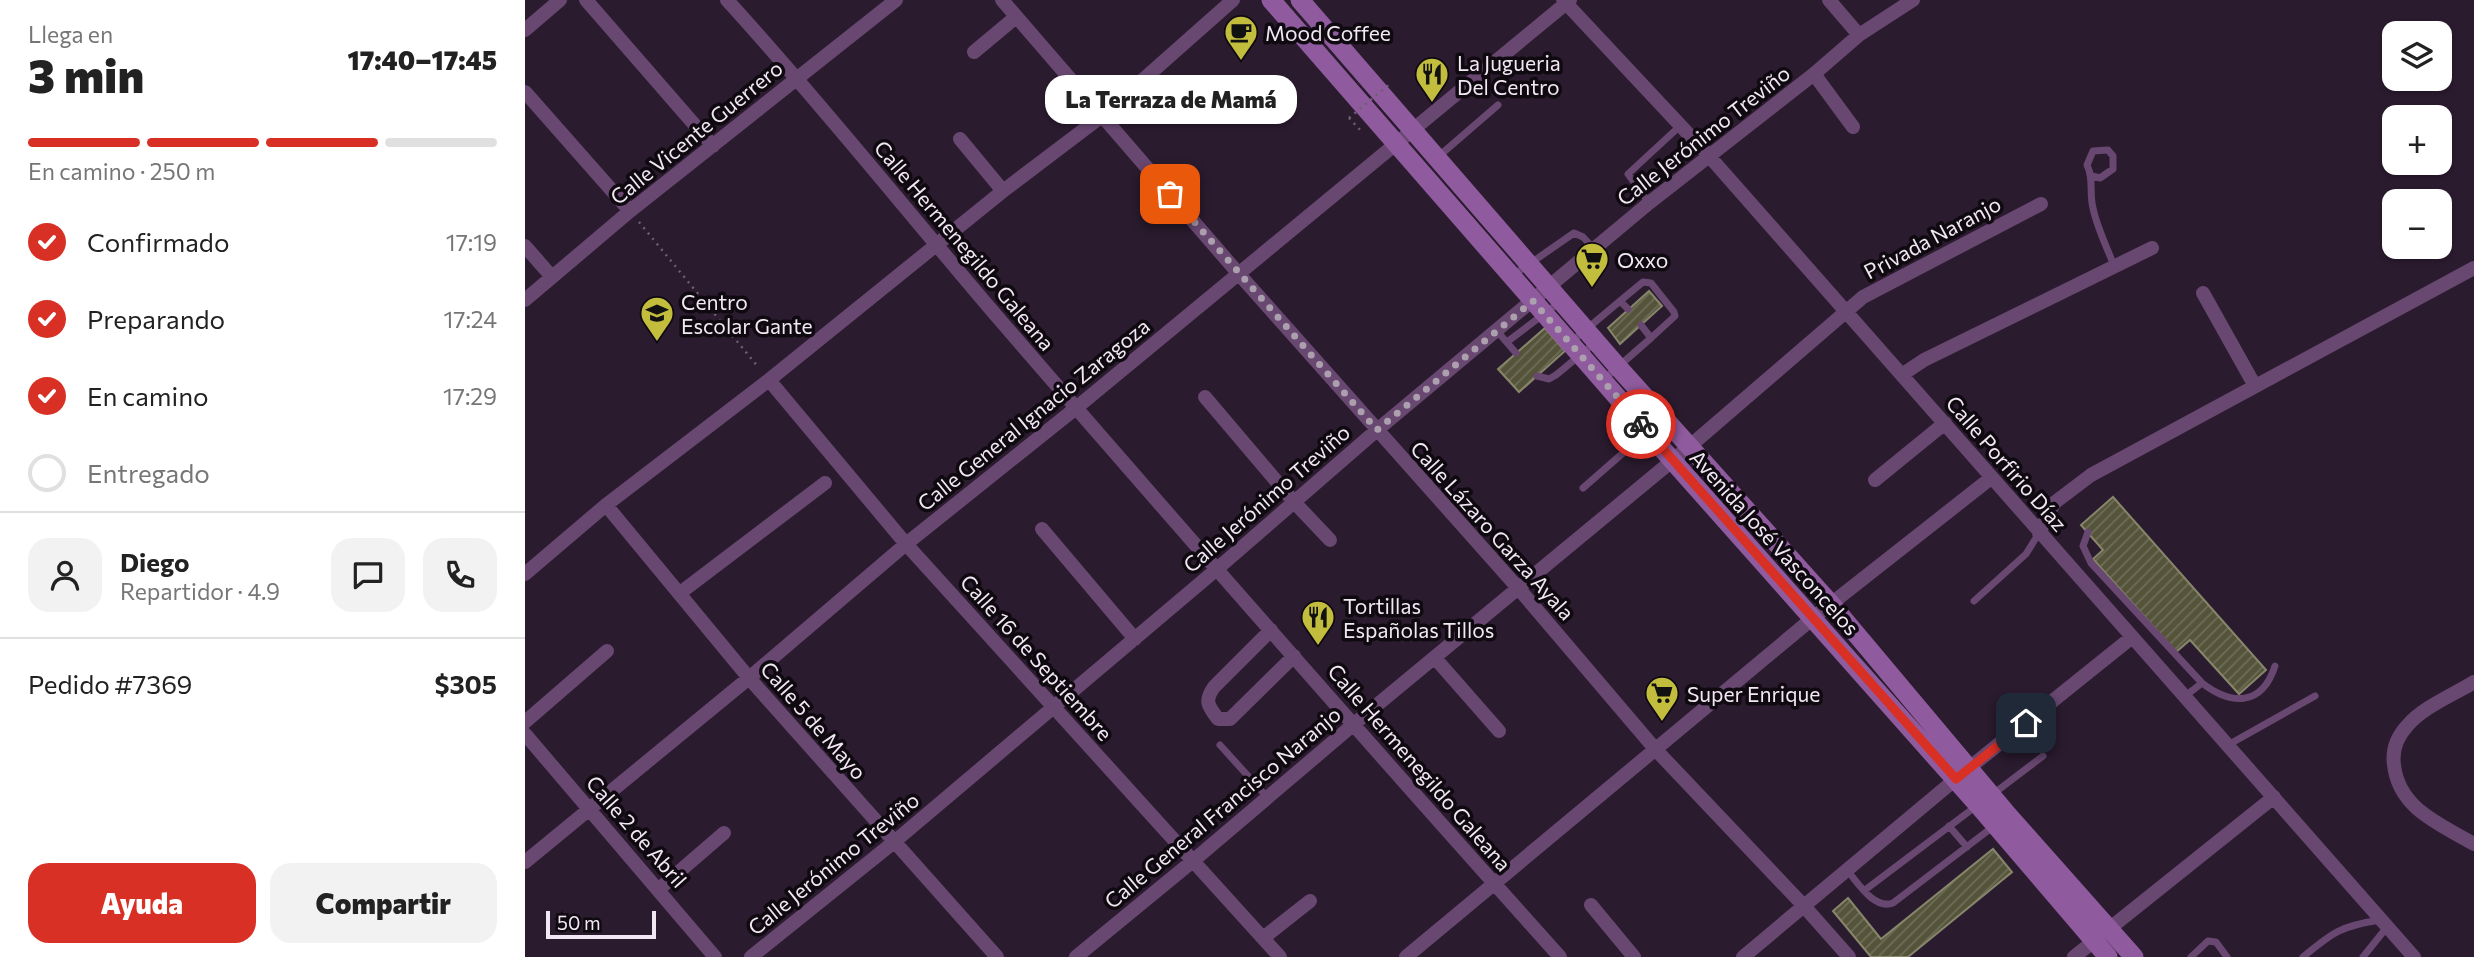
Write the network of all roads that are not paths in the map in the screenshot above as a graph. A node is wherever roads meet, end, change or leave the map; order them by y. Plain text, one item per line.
1 (560, 0) edge
2 (586, 0) edge
3 (727, 0) edge
4 (896, 0) edge
5 (1002, 0) edge
6 (1233, 0) edge
7 (1271, 0) edge
8 (1300, 0) edge
9 (1829, 0) edge
10 (1913, 0) edge
11 (1566, 1) edge
12 (1016, 17) junction
13 (525, 30) edge
14 (1859, 35) junction
15 (974, 52) dead end
16 (1814, 75) junction
17 (798, 78) junction
18 (525, 92) edge
19 (1498, 105) dead end
20 (1102, 116) junction
21 (1681, 125) junction
22 (1853, 127) dead end
23 (1413, 131) junction
24 (960, 139) dead end
25 (713, 146) junction
26 (1396, 146) junction
27 (1709, 156) junction
28 (1437, 158) junction
29 (1420, 173) junction
30 (2092, 176) dead end
31 (1003, 191) junction
32 (1649, 203) junction
33 (2041, 204) dead end
34 (631, 211) junction
35 (525, 246) edge
36 (936, 246) junction
37 (2152, 248) dead end
38 (1595, 250) junction
39 (1529, 263) junction
40 (2114, 265) junction
41 (2474, 268) edge
42 (1238, 273) junction
43 (1511, 276) junction
44 (552, 278) junction
45 (1555, 293) junction
46 (2203, 293) dead end
47 (525, 300) edge
48 (1620, 301) junction
49 (1539, 307) junction
50 (1628, 309) dead end
51 (1847, 312) junction
52 (1641, 325) dead end
53 (1502, 336) junction
54 (1591, 336) junction
55 (1651, 338) junction
56 (1575, 349) junction
57 (1516, 353) dead end
58 (1618, 367) junction
59 (1903, 374) junction
60 (1537, 376) dead end
61 (769, 380) junction
62 (1603, 381) junction
63 (2255, 386) junction
64 (1205, 397) dead end
65 (1076, 408) junction
66 (1663, 417) junction
67 (1945, 424) junction
68 (1377, 430) junction
69 (1648, 431) junction
70 (1690, 446) junction
71 (1672, 460) junction
72 (1991, 478) junction
73 (1875, 480) dead end
74 (825, 483) dead end
75 (1583, 488) dead end
76 (1294, 502) junction
77 (606, 505) junction
78 (1042, 529) dead end
79 (2088, 532) dead end
80 (2039, 533) junction
81 (1330, 540) dead end
82 (906, 544) junction
83 (1217, 569) junction
84 (525, 574) edge
85 (2104, 577) junction
86 (1519, 589) junction
87 (2089, 590) junction
88 (680, 593) junction
89 (1974, 601) dead end
90 (1831, 604) junction
91 (1813, 618) junction
92 (1271, 630) junction
93 (2131, 638) junction
94 (1135, 639) junction
95 (607, 651) dead end
96 (1294, 656) junction
97 (1435, 657) junction
98 (2275, 666) dead end
99 (749, 678) junction
100 (2474, 682) edge
101 (2202, 684) junction
102 (2315, 696) dead end
103 (2184, 698) junction
104 (1054, 707) junction
105 (525, 722) edge
106 (1354, 724) junction
107 (1499, 731) dead end
108 (525, 734) edge
109 (1220, 745) dead end
110 (2227, 746) junction
111 (1656, 750) junction
112 (2043, 756) dead end
113 (1962, 774) junction
114 (1267, 797) junction
115 (2274, 797) junction
116 (1985, 800) junction
117 (590, 809) junction
118 (2002, 820) junction
119 (1949, 826) junction
120 (724, 833) dead end
121 (894, 842) junction
122 (2474, 844) edge
123 (1967, 847) junction
124 (1194, 860) junction
125 (525, 862) edge
126 (1847, 870) junction
127 (1493, 883) junction
128 (659, 889) junction
129 (1865, 890) junction
130 (1310, 901) dead end
131 (1591, 905) dead end
132 (1803, 905) junction
133 (2384, 924) junction
134 (2101, 934) junction
135 (1262, 938) junction
136 (715, 957) edge
137 (751, 957) edge
138 (997, 957) edge
139 (1076, 957) edge
140 (1280, 957) edge
141 (1406, 957) edge
142 (1560, 957) edge
143 (1634, 957) edge
144 (1743, 957) edge
145 (1849, 957) edge
146 (2074, 957) edge
147 (2108, 957) edge
148 (2134, 957) edge
149 (2191, 957) edge
150 (2227, 957) edge
151 (2303, 957) edge
152 (2363, 957) edge
153 (2414, 957) edge

1 - 13 street
2 - 25 street
3 - 17 street, Calle Hermenegildo Galeana
4 - 17 street, Calle Vicente Guerrero
5 - 12 street, Calle Lázaro Garza Ayala
6 - 20 street
7 - 26 main road, Avenida José Vasconcelos
8 - 23 main road, Avenida José Vasconcelos
9 - 14 street
10 - 14 street, Calle Jerónimo Treviño
11 - 21 street, Calle Porfirio Díaz
11 - 23 street, Calle General Ignacio Zaragoza
12 - 15 street
12 - 20 street, Calle Lázaro Garza Ayala
14 - 16 street, Calle Jerónimo Treviño
16 - 22 street
16 - 27 street, Calle Jerónimo Treviño
17 - 25 street, Calle Vicente Guerrero
17 - 36 street, Calle Hermenegildo Galeana
18 - 34 street
19 - 28 lane
20 - 31 street
20 - 42 street, Calle Lázaro Garza Ayala
21 - 27 street, Calle Porfirio Díaz
21 - 32 lane
23 - 26 street, Calle General Ignacio Zaragoza
23 - 28 main road, Avenida José Vasconcelos
24 - 31 street
25 - 34 street, Calle Vicente Guerrero
26 - 29 main road, Avenida José Vasconcelos
26 - 42 street, Calle General Ignacio Zaragoza
27 - 32 street, Calle Jerónimo Treviño
27 - 51 street, Calle Porfirio Díaz
28 - 29 lane
28 - 39 main road, Avenida José Vasconcelos
29 - 43 main road, Avenida José Vasconcelos
30 - 40 lane
31 - 36 street
32 - 38 street, Calle Jerónimo Treviño
33 - 51 street, Privada Naranjo
34 - 44 street, Calle Vicente Guerrero
35 - 44 street
36 - 61 street
36 - 65 street, Calle Hermenegildo Galeana
37 - 40 street
38 - 39 lane
38 - 45 street, Calle Jerónimo Treviño
39 - 43 lane
39 - 45 main road, Avenida José Vasconcelos
40 - 59 street
41 - 63 street
42 - 65 street, Calle General Ignacio Zaragoza
42 - 68 street, Calle Lázaro Garza Ayala
43 - 49 main road, Avenida José Vasconcelos
44 - 47 street, Calle Vicente Guerrero
45 - 49 street, Calle Jerónimo Treviño
45 - 54 main road, Avenida José Vasconcelos
46 - 63 street
48 - 50 lane
48 - 54 lane
48 - 55 lane
49 - 53 street, Calle Jerónimo Treviño
49 - 56 main road, Avenida José Vasconcelos
51 - 59 street, Calle Porfirio Díaz
51 - 70 street, Calle General Francisco Naranjo
52 - 55 lane
53 - 57 lane
53 - 68 street, Calle Jerónimo Treviño
54 - 56 lane
54 - 56 lane
54 - 58 main road, Avenida José Vasconcelos
55 - 58 lane
56 - 60 lane
56 - 62 main road, Avenida José Vasconcelos
58 - 62 lane
58 - 66 main road, Avenida José Vasconcelos
59 - 67 street, Calle Porfirio Díaz
61 - 77 street
61 - 82 street, Calle 16 de Septiembre
62 - 69 main road, Avenida José Vasconcelos
63 - 80 street
64 - 76 street
65 - 82 street, Calle General Ignacio Zaragoza
65 - 83 street, Calle Hermenegildo Galeana
66 - 69 lane
66 - 70 main road, Avenida José Vasconcelos
67 - 72 street, Calle Porfirio Díaz
67 - 73 street
68 - 76 street, Calle Jerónimo Treviño
68 - 86 street, Calle Lázaro Garza Ayala
69 - 71 main road, Avenida José Vasconcelos
69 - 75 lane
70 - 71 street, Calle General Francisco Naranjo
70 - 90 main road, Avenida José Vasconcelos
71 - 86 street, Calle General Francisco Naranjo
71 - 91 main road, Avenida José Vasconcelos
72 - 80 street, Calle Porfirio Díaz
72 - 90 street
74 - 88 street
76 - 81 street
76 - 83 street, Calle Jerónimo Treviño
77 - 84 street
77 - 88 street, Calle 5 de Mayo
78 - 94 street
79 - 85 lane
80 - 87 street, Calle Porfirio Díaz
80 - 89 lane
82 - 99 street, Calle General Ignacio Zaragoza
82 - 104 street, Calle 16 de Septiembre
83 - 92 street, Calle Hermenegildo Galeana
83 - 94 street, Calle Jerónimo Treviño
85 - 87 lane
85 - 101 lane
86 - 97 street, Calle General Francisco Naranjo
86 - 111 street, Calle Lázaro Garza Ayala
87 - 93 street, Calle Porfirio Díaz
88 - 99 street, Calle 5 de Mayo
90 - 91 street
90 - 113 main road, Avenida José Vasconcelos
91 - 111 street
91 - 113 main road, Avenida José Vasconcelos
92 - 96 street, Calle Hermenegildo Galeana
92 - 96 street
93 - 103 street, Calle Porfirio Díaz
93 - 113 street
94 - 104 street, Calle Jerónimo Treviño
95 - 105 street
96 - 106 street, Calle Hermenegildo Galeana
97 - 106 street, Calle General Francisco Naranjo
97 - 107 street
98 - 101 lane
99 - 117 street, Calle General Ignacio Zaragoza
99 - 121 street, Calle 5 de Mayo
100 - 122 street
101 - 103 lane
102 - 110 lane
103 - 110 street, Calle Porfirio Díaz
104 - 121 street, Calle Jerónimo Treviño
104 - 124 street, Calle 16 de Septiembre
106 - 114 street, Calle General Francisco Naranjo
106 - 127 street, Calle Hermenegildo Galeana
108 - 117 street, Calle 2 de Abril
109 - 114 lane
110 - 115 street, Calle Porfirio Díaz
111 - 127 street
111 - 132 street, Calle Lázaro Garza Ayala
112 - 116 lane
113 - 116 main road, Avenida José Vasconcelos
113 - 126 street
114 - 124 street, Calle General Francisco Naranjo
115 - 133 street, Calle Porfirio Díaz
115 - 134 street
116 - 118 main road, Avenida José Vasconcelos
116 - 119 lane
117 - 125 street, Calle General Ignacio Zaragoza
117 - 128 street, Calle 2 de Abril
118 - 123 lane
118 - 134 main road, Avenida José Vasconcelos
119 - 123 lane
119 - 129 lane
120 - 128 street
121 - 137 street, Calle Jerónimo Treviño
121 - 138 street, Calle 5 de Mayo
123 - 129 lane
124 - 135 street, Calle 16 de Septiembre
124 - 139 street, Calle General Francisco Naranjo
126 - 129 lane
126 - 132 street
127 - 141 street
127 - 142 street, Calle Hermenegildo Galeana
128 - 136 street, Calle 2 de Abril
130 - 135 street
131 - 143 street
132 - 144 street
132 - 145 street, Calle Lázaro Garza Ayala
133 - 151 lane
133 - 152 lane
133 - 153 street, Calle Porfirio Díaz
134 - 146 street
134 - 147 main road, Avenida José Vasconcelos
134 - 148 main road, Avenida José Vasconcelos
135 - 140 street, Calle 16 de Septiembre
149 - 150 lane

